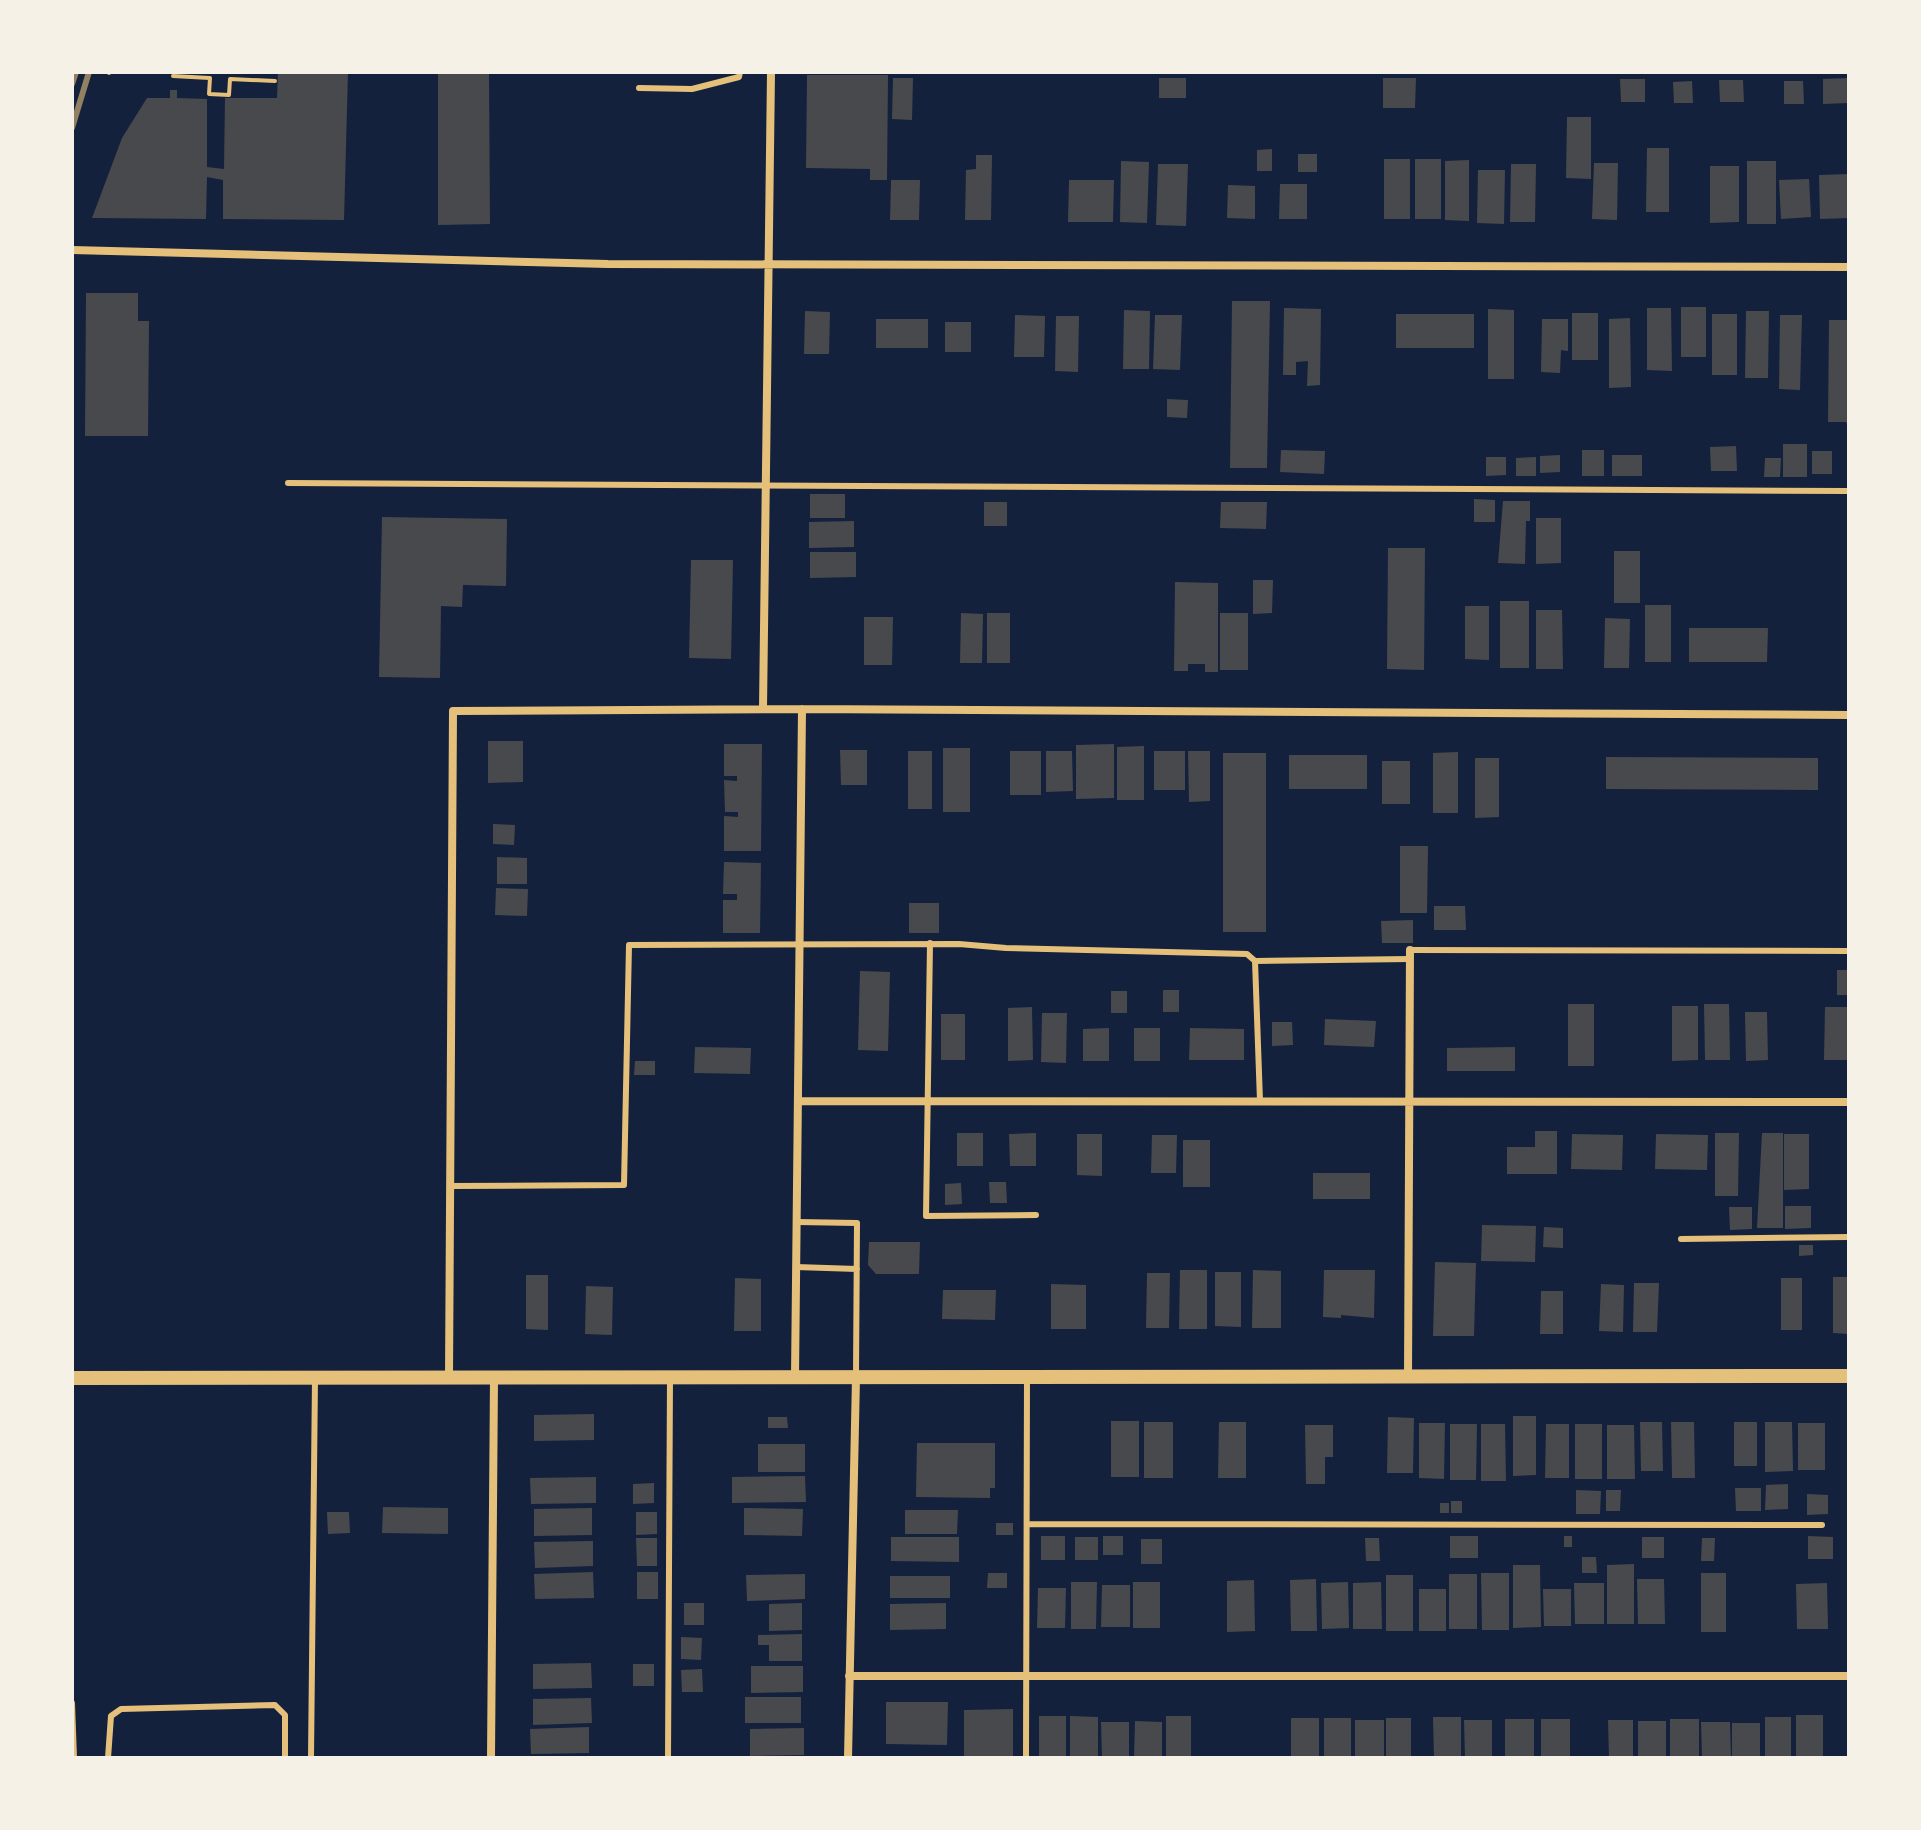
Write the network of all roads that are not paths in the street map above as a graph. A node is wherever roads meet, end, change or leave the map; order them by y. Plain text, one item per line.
1 (740, 72) edge
2 (771, 72) edge
3 (639, 88) dead end
4 (72, 250) edge
5 (769, 265) junction
6 (1849, 267) edge
7 (288, 483) dead end
8 (766, 487) junction
9 (1849, 491) edge
10 (763, 709) junction
11 (802, 709) junction
12 (1849, 715) edge
13 (800, 943) junction
14 (930, 943) junction
15 (1849, 951) edge
16 (1410, 954) junction
17 (1255, 961) junction
18 (798, 1101) junction
19 (928, 1101) junction
20 (1260, 1101) junction
21 (1409, 1101) junction
22 (1849, 1102) edge
23 (450, 1186) junction
24 (1036, 1215) dead end
25 (797, 1222) junction
26 (1849, 1237) edge
27 (1681, 1239) dead end
28 (796, 1267) junction
29 (857, 1269) junction
30 (1849, 1376) edge
31 (449, 1377) junction
32 (795, 1377) junction
33 (856, 1377) junction
34 (1027, 1377) junction
35 (1408, 1377) junction
36 (72, 1378) edge
37 (315, 1378) junction
38 (494, 1378) junction
39 (670, 1378) junction
40 (1027, 1524) junction
41 (1822, 1525) dead end
42 (1026, 1675) junction
43 (849, 1676) junction
44 (1849, 1676) edge
45 (72, 1703) edge
46 (74, 1758) edge
47 (108, 1758) edge
48 (285, 1758) edge
49 (311, 1758) edge
50 (491, 1758) edge
51 (668, 1758) edge
52 (848, 1758) edge
53 (1026, 1758) edge

1 - 3 lane
2 - 5 street
4 - 5 street
5 - 6 street
5 - 8 street
7 - 8 lane
8 - 9 lane
8 - 10 street
10 - 11 street
10 - 23 street
11 - 12 street
11 - 13 street
13 - 14 lane
13 - 18 street
13 - 23 lane
14 - 17 lane
14 - 19 lane
15 - 16 lane
16 - 17 lane
16 - 21 street
17 - 20 lane
18 - 19 street
18 - 25 street
19 - 20 street
19 - 24 lane
20 - 21 street
21 - 22 street
21 - 35 street
23 - 31 street
25 - 28 street
25 - 29 lane
26 - 27 lane
28 - 29 lane
28 - 32 street
29 - 33 lane
30 - 35 street
31 - 37 street
31 - 38 street
32 - 33 street
32 - 39 street
33 - 34 street
33 - 43 street
34 - 35 street
34 - 40 lane
36 - 37 street
37 - 49 lane
38 - 39 street
38 - 50 street
39 - 51 lane
40 - 41 lane
40 - 42 lane
42 - 43 street
42 - 44 street
42 - 53 lane
43 - 52 street
45 - 46 lane
47 - 48 lane

